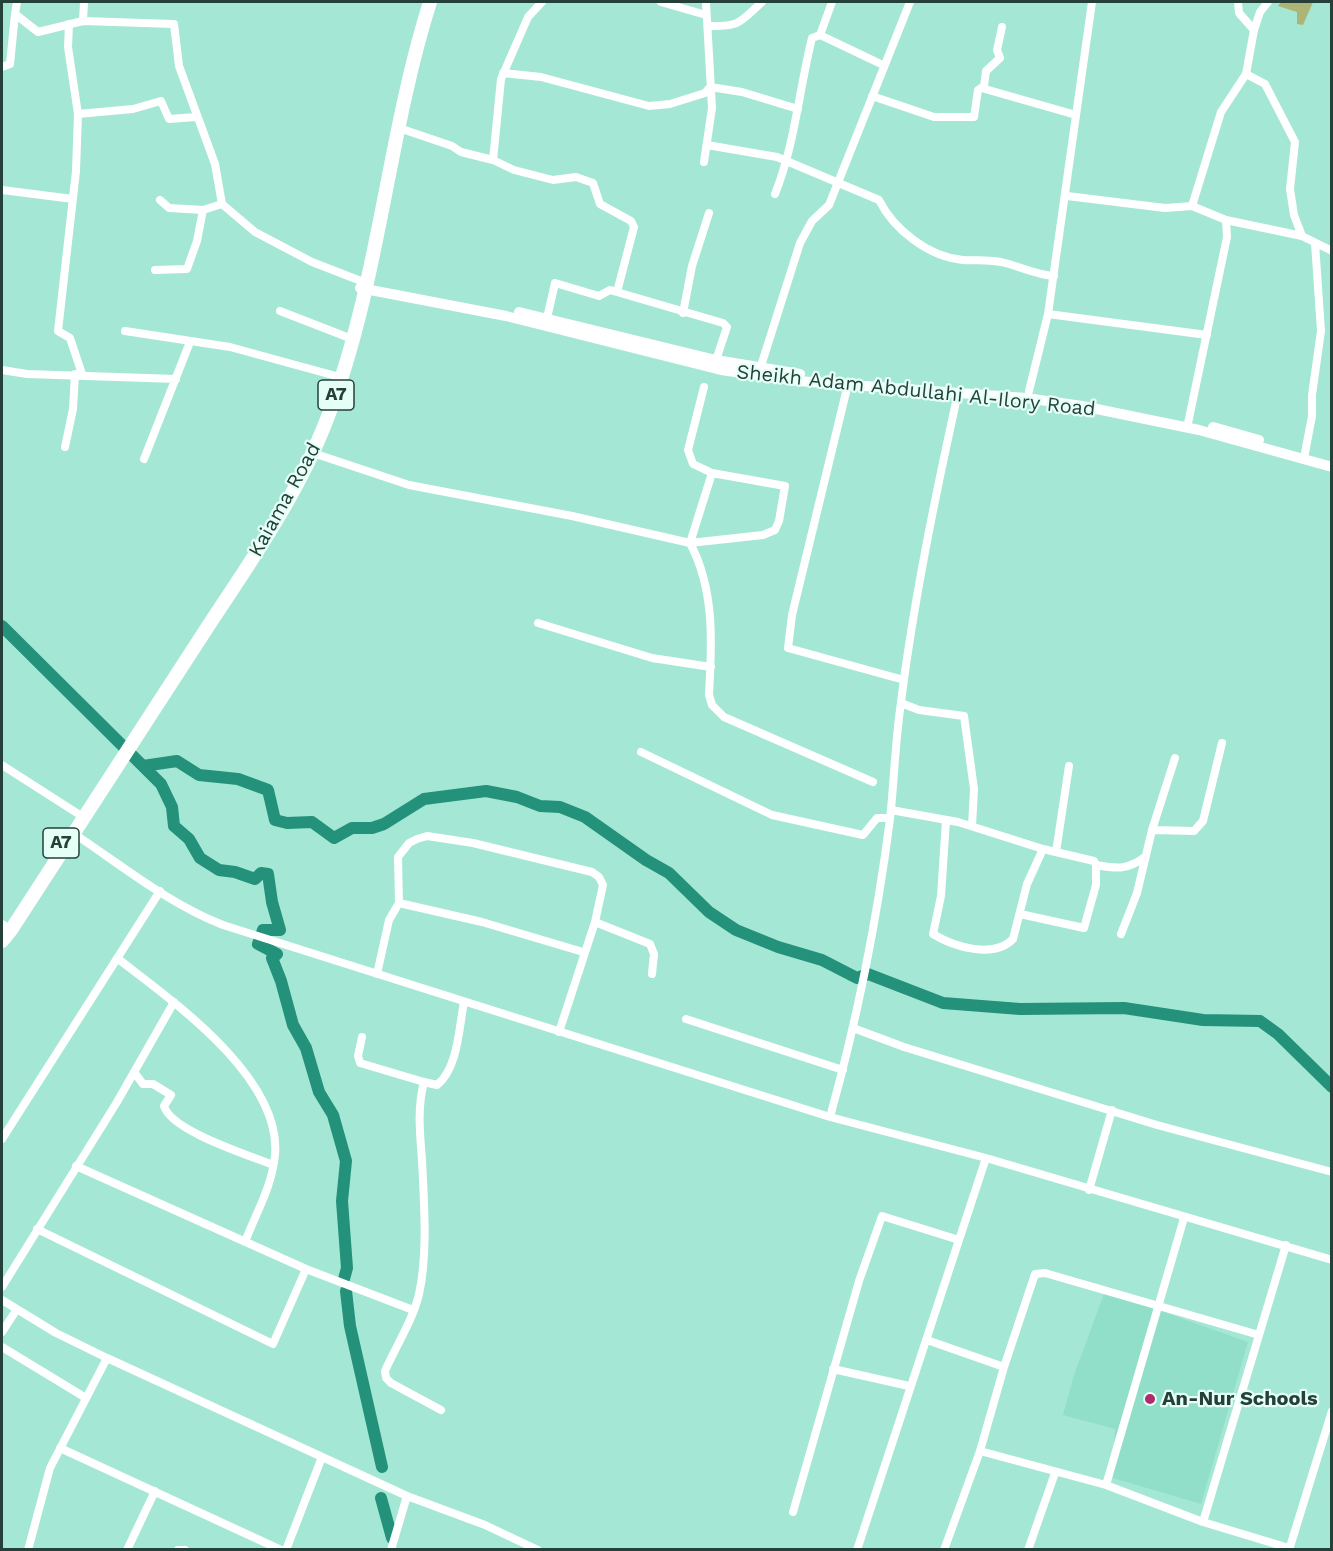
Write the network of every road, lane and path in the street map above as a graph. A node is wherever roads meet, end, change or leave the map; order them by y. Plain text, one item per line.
1 (17, 2) edge
2 (84, 2) edge
3 (423, 2) edge
4 (430, 2) edge
5 (542, 2) edge
6 (661, 2) edge
7 (706, 2) edge
8 (762, 2) edge
9 (832, 2) edge
10 (910, 2) edge
11 (1092, 2) edge
12 (1239, 2) edge
13 (1268, 2) edge
14 (15, 14) junction
15 (706, 15) junction
16 (83, 21) junction
17 (69, 24) junction
18 (708, 26) junction
19 (1002, 27) dead end
20 (1254, 30) junction
21 (820, 35) junction
22 (884, 65) junction
23 (2, 67) edge
24 (503, 73) junction
25 (1246, 74) junction
26 (984, 86) junction
27 (710, 87) junction
28 (872, 96) junction
29 (798, 109) junction
30 (78, 114) junction
31 (1076, 115) junction
32 (196, 117) junction
33 (399, 128) junction
34 (707, 145) junction
35 (492, 160) junction
36 (704, 162) dead end
37 (786, 163) junction
38 (838, 185) junction
39 (2, 190) edge
40 (774, 194) dead end
41 (1067, 196) junction
42 (73, 199) junction
43 (160, 200) dead end
44 (222, 204) junction
45 (1192, 206) junction
46 (203, 210) junction
47 (709, 213) dead end
48 (1226, 220) junction
49 (1302, 236) junction
50 (1316, 243) junction
51 (1332, 251) edge
52 (155, 270) dead end
53 (1054, 276) junction
54 (363, 285) junction
55 (617, 292) junction
56 (280, 311) dead end
57 (683, 313) junction
58 (1048, 314) junction
59 (547, 318) junction
60 (125, 331) dead end
61 (1207, 335) junction
62 (348, 337) junction
63 (190, 342) junction
64 (716, 360) junction
65 (760, 369) junction
66 (2, 370) edge
67 (79, 374) junction
68 (336, 376) junction
69 (176, 379) junction
70 (848, 384) junction
71 (704, 387) dead end
72 (1029, 391) junction
73 (958, 393) junction
74 (1188, 424) junction
75 (65, 447) dead end
76 (313, 453) junction
77 (1305, 453) junction
78 (144, 459) dead end
79 (1332, 460) edge
80 (1332, 467) edge
81 (711, 473) junction
82 (690, 543) junction
83 (538, 623) dead end
84 (711, 667) junction
85 (904, 680) junction
86 (901, 704) junction
87 (1221, 743) dead end
88 (127, 746) junction
89 (642, 752) dead end
90 (1175, 758) dead end
91 (2, 765) edge
92 (1069, 766) dead end
93 (873, 782) dead end
94 (890, 814) junction
95 (80, 815) junction
96 (946, 820) junction
97 (972, 826) junction
98 (1152, 830) junction
99 (74, 833) junction
100 (1043, 849) junction
101 (1056, 852) junction
102 (1145, 857) junction
103 (1096, 865) junction
104 (160, 891) junction
105 (399, 903) junction
106 (1020, 914) junction
107 (595, 922) junction
108 (3, 933) edge
109 (1121, 934) dead end
110 (583, 951) junction
111 (117, 958) junction
112 (377, 974) junction
113 (652, 974) dead end
114 (174, 1002) junction
115 (464, 1002) junction
116 (686, 1019) dead end
117 (852, 1029) junction
118 (559, 1032) junction
119 (362, 1037) dead end
120 (843, 1070) junction
121 (134, 1072) junction
122 (424, 1082) junction
123 (1112, 1110) junction
124 (830, 1117) junction
125 (2, 1139) edge
126 (986, 1158) junction
127 (273, 1165) junction
128 (76, 1166) junction
129 (1332, 1172) edge
130 (1089, 1190) junction
131 (1184, 1218) junction
132 (37, 1229) junction
133 (959, 1240) junction
134 (245, 1242) junction
135 (1286, 1245) junction
136 (1332, 1260) edge
137 (306, 1269) junction
138 (2, 1287) edge
139 (2, 1300) edge
140 (1159, 1304) junction
141 (17, 1309) junction
142 (413, 1310) junction
143 (2, 1332) edge
144 (1259, 1335) junction
145 (927, 1340) junction
146 (2, 1347) edge
147 (107, 1358) junction
148 (1004, 1367) junction
149 (833, 1369) junction
150 (909, 1386) junction
151 (86, 1398) junction
152 (441, 1410) dead end
153 (1332, 1411) edge
154 (1328, 1437) edge
155 (60, 1448) junction
156 (980, 1451) junction
157 (322, 1457) junction
158 (1055, 1473) junction
159 (1106, 1485) junction
160 (155, 1491) junction
161 (407, 1496) junction
162 (793, 1512) dead end
163 (1203, 1522) junction
164 (1289, 1549) edge
165 (28, 1550) edge
166 (127, 1550) edge
167 (178, 1550) edge
168 (185, 1550) edge
169 (284, 1550) edge
170 (391, 1550) edge
171 (538, 1550) edge
172 (857, 1550) edge
173 (944, 1550) edge
174 (1028, 1550) edge

1 - 14 street
2 - 16 street
3 - 54 highway, Kaiama Road / A7
4 - 33 highway, Kaiama Road / A7
5 - 24 street
6 - 15 street
7 - 15 street
8 - 18 street
9 - 21 street
10 - 22 street
11 - 31 street
12 - 20 street
13 - 20 street
14 - 17 street
14 - 23 street
15 - 18 street
16 - 17 street
16 - 32 street
17 - 30 street
18 - 27 street
19 - 26 street
20 - 25 street
21 - 22 street
21 - 29 street
22 - 28 street
24 - 27 street
24 - 35 street
25 - 45 street
25 - 49 street
26 - 28 street
26 - 31 street
27 - 29 street
27 - 34 street
28 - 38 street
29 - 37 street
30 - 32 street
30 - 42 street
31 - 41 street
32 - 44 street
33 - 35 street
33 - 54 highway, Kaiama Road / A7
34 - 36 street
34 - 37 street
35 - 55 street
37 - 38 street
37 - 40 street
38 - 53 street
38 - 65 street
39 - 42 street
41 - 45 street
41 - 53 street
42 - 67 street
43 - 46 street
44 - 46 street
44 - 54 street
45 - 48 street
46 - 52 street
47 - 57 street
48 - 49 street
48 - 61 street
49 - 50 street
50 - 51 street
50 - 77 street
53 - 58 street
54 - 59 street, Sheikh Adam Abdullahi Al-Ilory Road
54 - 62 highway, Kaiama Road / A7
54 - 70 street, Sheikh Adam Abdullahi Al-Ilory Road
54 - 76 highway, Kaiama Road / A7
55 - 57 street
55 - 59 street
56 - 62 street
57 - 64 street
58 - 61 street
58 - 72 street
59 - 64 street, Sheikh Adam Abdullahi Al-Ilory Road
60 - 63 street
61 - 74 street
62 - 68 highway, Kaiama Road / A7
63 - 68 street
63 - 69 street
64 - 65 street, Sheikh Adam Abdullahi Al-Ilory Road
65 - 72 street, Sheikh Adam Abdullahi Al-Ilory Road
66 - 67 street
67 - 69 street
67 - 75 street
68 - 88 highway, Kaiama Road / A7
69 - 78 street
70 - 73 street, Sheikh Adam Abdullahi Al-Ilory Road
70 - 85 street
71 - 81 street
72 - 74 street, Sheikh Adam Abdullahi Al-Ilory Road
73 - 74 street, Sheikh Adam Abdullahi Al-Ilory Road
73 - 85 street
74 - 77 street, Sheikh Adam Abdullahi Al-Ilory Road
74 - 80 street, Sheikh Adam Abdullahi Al-Ilory Road
76 - 82 street
76 - 88 highway, Kaiama Road / A7
77 - 79 street, Sheikh Adam Abdullahi Al-Ilory Road
81 - 82 street
81 - 82 street
82 - 84 street
83 - 84 street
84 - 93 street
85 - 86 street
86 - 94 street
86 - 97 street
87 - 98 street
88 - 95 highway, Kaiama Road / A7
88 - 99 highway, Kaiama Road / A7
89 - 94 street
90 - 98 street
91 - 95 street
92 - 101 street
94 - 96 street
94 - 117 street
95 - 108 highway, Kaiama Road / A7
96 - 97 street
96 - 106 street
97 - 100 street
98 - 102 street
99 - 104 street
99 - 108 highway, Kaiama Road / A7
100 - 101 street
100 - 106 street
101 - 103 street
102 - 103 street
102 - 109 street
103 - 106 street
104 - 111 street
104 - 112 street
105 - 107 street
105 - 110 street
105 - 112 street
107 - 110 street
107 - 113 street
110 - 118 street
111 - 114 street
111 - 125 street
112 - 115 street
114 - 121 street
114 - 127 street
115 - 118 street
115 - 122 street
116 - 120 street
117 - 120 street
117 - 123 street
118 - 124 street
119 - 122 street
120 - 124 street
121 - 127 street
121 - 128 street
122 - 142 street
123 - 129 street
123 - 130 street
124 - 126 street
126 - 130 street
126 - 133 street
127 - 134 street
128 - 132 street
128 - 134 street
130 - 131 street
131 - 135 street
131 - 140 street
132 - 137 street
132 - 138 street
133 - 145 street
133 - 149 street
134 - 137 street
135 - 136 street
135 - 144 street
137 - 142 street
139 - 141 street
140 - 144 street
140 - 148 street
140 - 159 street
141 - 143 street
141 - 147 street
142 - 152 street
144 - 163 street
145 - 148 street
145 - 150 street
146 - 151 street
147 - 151 street
147 - 157 street
148 - 156 street
149 - 150 street
149 - 162 street
150 - 172 street
151 - 155 street
153 - 154 street
154 - 164 street
155 - 160 street
155 - 165 street
156 - 158 street
156 - 173 street
157 - 161 street
157 - 169 street
158 - 159 street
158 - 174 street
159 - 163 street
160 - 166 street
160 - 169 street
161 - 170 street
161 - 171 street
163 - 164 street
167 - 168 street

